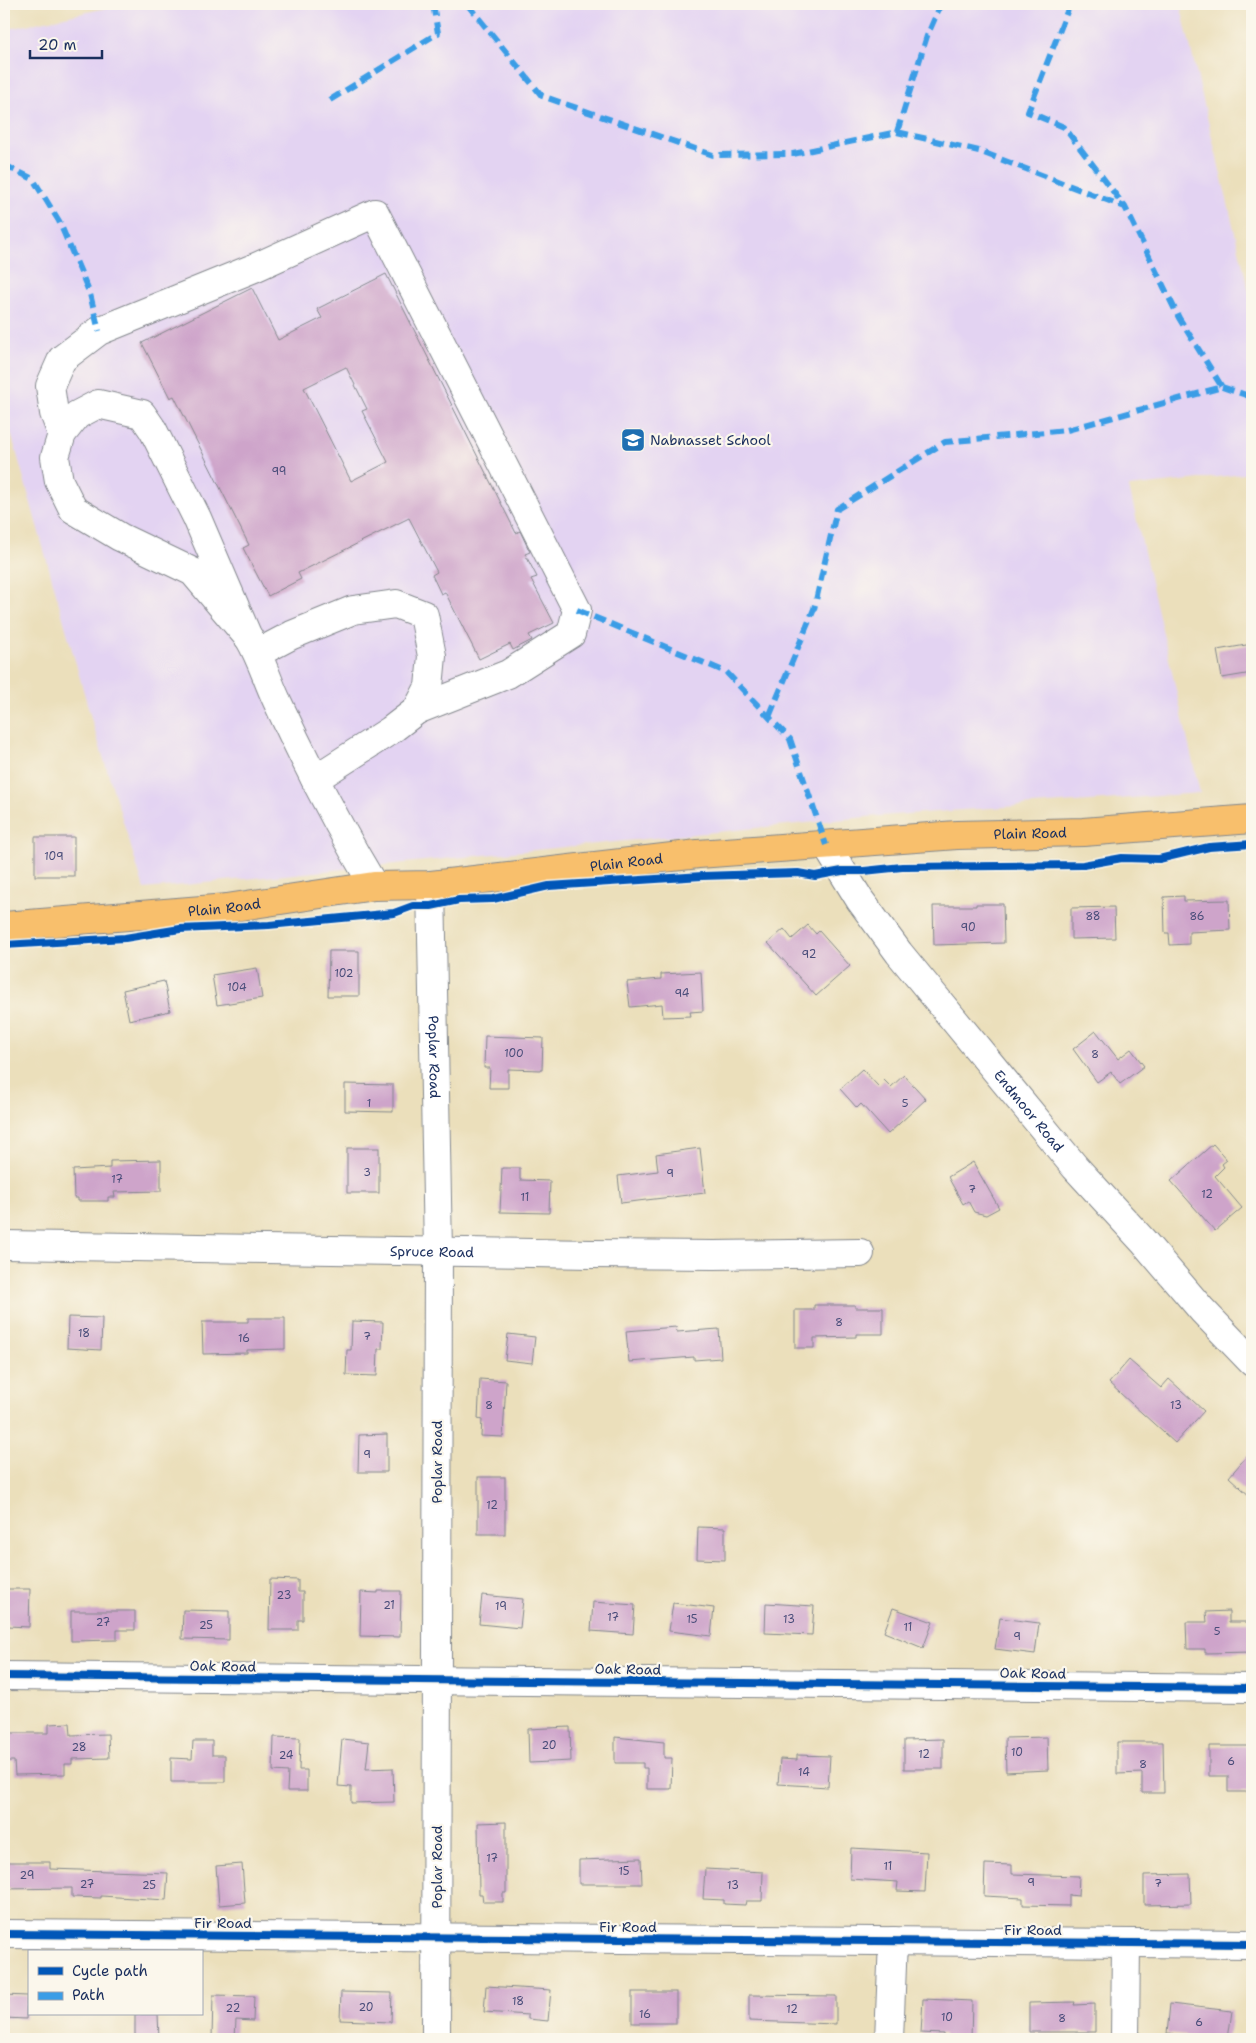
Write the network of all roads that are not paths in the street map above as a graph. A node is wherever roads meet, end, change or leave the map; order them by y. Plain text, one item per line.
1 (62, 434) junction
2 (253, 645) junction
3 (417, 710) junction
4 (315, 779) junction
5 (1252, 819) edge
6 (826, 845) junction
7 (431, 885) junction
8 (374, 886) junction
9 (4, 926) edge
10 (4, 1245) edge
11 (438, 1251) junction
12 (860, 1253) dead end
13 (1252, 1362) edge
14 (4, 1676) edge
15 (437, 1680) junction
16 (1252, 1688) edge
17 (4, 1934) edge
18 (437, 1938) junction
19 (893, 1941) junction
20 (1126, 1943) junction
21 (1252, 1944) edge
22 (436, 2039) edge
23 (889, 2039) edge
24 (1124, 2039) edge

1 - 2 street
1 - 2 street
1 - 3 street
2 - 3 street
2 - 4 street
3 - 4 street
4 - 8 street
5 - 6 main road, Plain Road
6 - 7 main road, Plain Road
6 - 13 street, Endmoor Road
7 - 8 main road, Plain Road
7 - 11 street, Poplar Road
8 - 9 main road, Plain Road
10 - 11 street, Spruce Road
11 - 12 street, Spruce Road
11 - 15 street, Poplar Road
14 - 15 street, Oak Road
15 - 16 street, Oak Road
15 - 18 street, Poplar Road
17 - 18 street, Fir Road
18 - 19 street, Fir Road
18 - 22 street, Poplar Road
19 - 20 street, Fir Road
19 - 23 street
20 - 21 street, Fir Road
20 - 24 street

